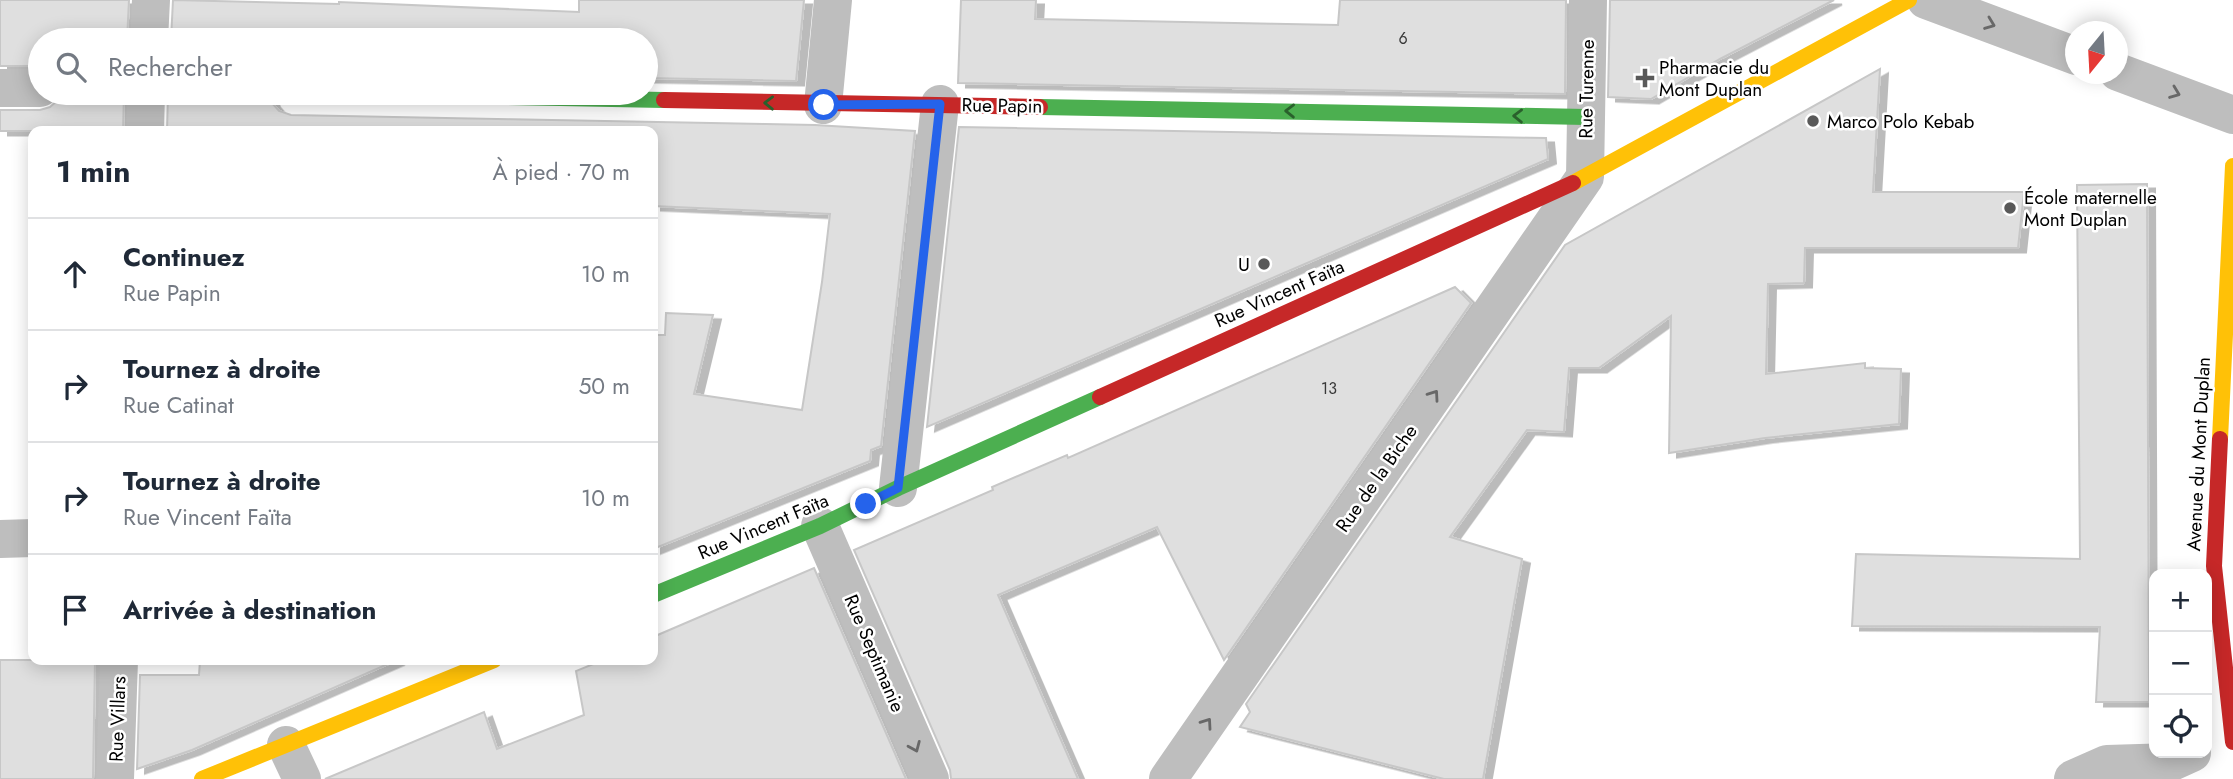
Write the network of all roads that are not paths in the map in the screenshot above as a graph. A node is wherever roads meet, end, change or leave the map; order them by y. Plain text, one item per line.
1 (151, 0) edge
2 (833, 0) edge
3 (1588, 0) edge
4 (1909, 0) edge
5 (1926, 0) edge
6 (150, 28) edge
7 (2065, 52) edge
8 (2128, 76) edge
9 (0, 88) edge
10 (28, 88) edge
11 (658, 101) edge
12 (940, 104) junction
13 (146, 105) edge
14 (824, 105) junction
15 (2233, 115) edge
16 (1586, 117) junction
17 (145, 126) edge
18 (2233, 166) edge
19 (1585, 177) junction
20 (898, 488) junction
21 (820, 526) junction
22 (28, 538) edge
23 (0, 539) edge
24 (658, 593) edge
25 (119, 665) edge
26 (482, 665) edge
27 (2223, 741) edge
28 (286, 745) junction
29 (2181, 758) edge
30 (115, 779) edge
31 (202, 779) edge
32 (302, 779) edge
33 (930, 779) edge
34 (1168, 779) edge
35 (2073, 779) edge

1 - 6 street
2 - 14 street
3 - 16 street, Rue Turenne
4 - 19 street, Rue Vincent Faïta
5 -> 7 street
8 -> 15 street
9 - 10 street
14 -> 11 street, Rue Papin
12 - 14 street, Rue Papin
16 -> 12 street, Rue Papin
12 - 20 street
13 - 17 street
16 - 19 street, Rue Turenne
18 - 27 street, Avenue du Mont Duplan
19 - 20 street, Rue Vincent Faïta
34 -> 19 street, Rue de la Biche
20 - 21 street, Rue Vincent Faïta
21 - 24 street, Rue Vincent Faïta
21 -> 33 street, Rue Septimanie
22 - 23 street
25 - 30 street, Rue Villars
26 - 28 street
28 - 31 street
28 - 32 street
29 - 35 street

